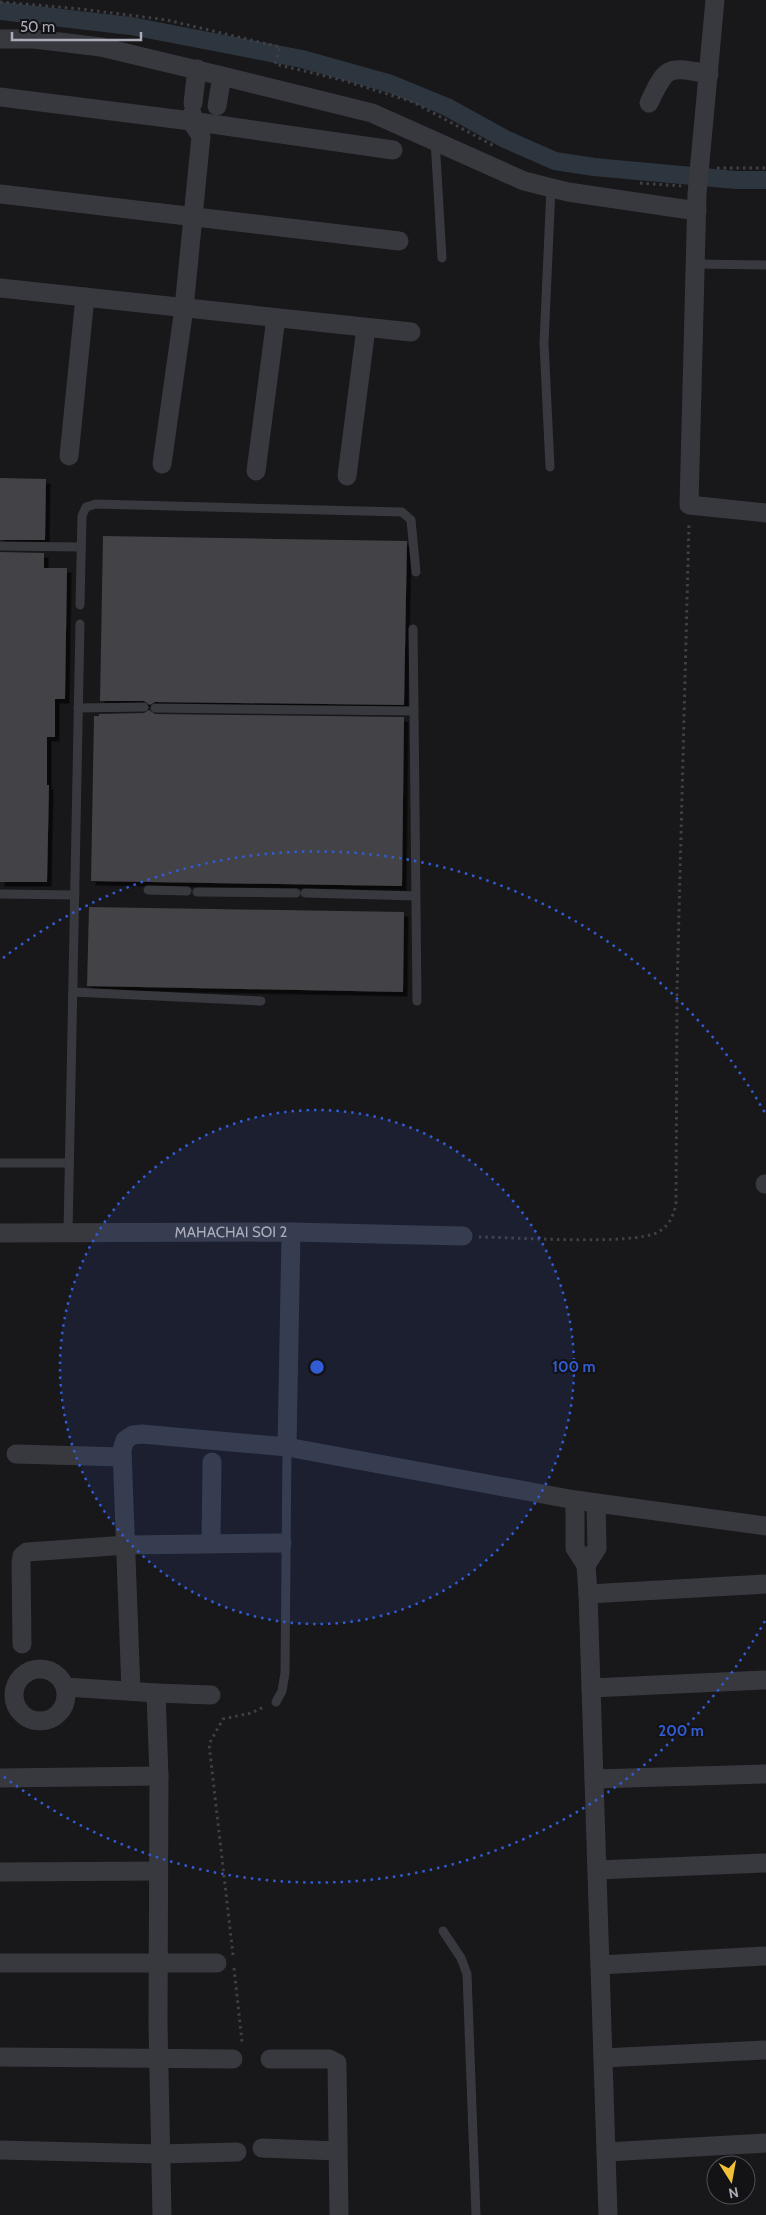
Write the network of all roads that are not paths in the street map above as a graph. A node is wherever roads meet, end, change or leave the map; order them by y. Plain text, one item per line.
1 (715, 0) edge
2 (0, 39) edge
3 (197, 70) junction
4 (708, 74) junction
5 (222, 76) junction
6 (0, 97) edge
7 (649, 103) dead end
8 (203, 117) junction
9 (434, 140) junction
10 (392, 150) dead end
11 (699, 186) junction
12 (551, 188) junction
13 (0, 194) edge
14 (193, 216) junction
15 (399, 240) dead end
16 (442, 258) dead end
17 (696, 264) junction
18 (766, 265) edge
19 (0, 288) edge
20 (85, 297) junction
21 (184, 308) junction
22 (276, 318) junction
23 (366, 328) junction
24 (411, 332) dead end
25 (69, 456) dead end
26 (162, 464) dead end
27 (550, 467) dead end
28 (256, 471) dead end
29 (347, 476) dead end
30 (766, 513) edge
31 (0, 546) edge
32 (81, 547) junction
33 (416, 572) dead end
34 (80, 605) dead end
35 (80, 624) dead end
36 (413, 628) dead end
37 (144, 707) dead end
38 (78, 708) junction
39 (155, 708) dead end
40 (414, 711) junction
41 (148, 890) dead end
42 (0, 894) edge
43 (75, 895) junction
44 (416, 896) junction
45 (73, 992) junction
46 (260, 1001) dead end
47 (417, 1001) dead end
48 (0, 1163) edge
49 (69, 1163) junction
50 (291, 1232) junction
51 (0, 1233) edge
52 (68, 1233) junction
53 (463, 1236) road end
54 (288, 1447) junction
55 (16, 1454) dead end
56 (122, 1457) junction
57 (212, 1462) dead end
58 (576, 1500) junction
59 (596, 1503) junction
60 (766, 1526) edge
61 (211, 1543) junction
62 (282, 1543) dead end
63 (126, 1545) junction
64 (586, 1565) junction
65 (766, 1584) edge
66 (588, 1594) junction
67 (22, 1644) dead end
68 (766, 1680) edge
69 (66, 1687) junction
70 (591, 1688) junction
71 (131, 1691) junction
72 (156, 1693) junction
73 (211, 1695) dead end
74 (7, 1697) edge
75 (276, 1702) road end
76 (766, 1774) edge
77 (159, 1776) junction
78 (0, 1778) edge
79 (594, 1779) junction
80 (766, 1863) edge
81 (597, 1870) junction
82 (158, 1871) junction
83 (0, 1872) edge
84 (443, 1931) dead end
85 (766, 1956) edge
86 (158, 1961) junction
87 (0, 1963) edge
88 (217, 1963) dead end
89 (600, 1965) junction
90 (766, 2050) edge
91 (0, 2057) edge
92 (158, 2057) junction
93 (603, 2058) junction
94 (233, 2059) dead end
95 (270, 2059) dead end
96 (766, 2143) edge
97 (262, 2148) dead end
98 (0, 2150) edge
99 (338, 2151) junction
100 (237, 2152) dead end
101 (606, 2152) junction
102 (160, 2154) junction
103 (162, 2215) edge
104 (339, 2215) edge
105 (476, 2215) edge
106 (608, 2215) edge

1 - 4 street
2 - 3 street
3 - 5 street
3 - 8 street
4 - 7 street
4 - 11 street
5 - 8 street
5 - 9 street
6 - 8 street
8 - 10 street
8 - 14 street
9 - 12 street
9 - 16 lane
11 - 12 street
11 - 17 street
12 - 27 lane
13 - 14 street
14 - 15 street
14 - 21 street
17 - 18 lane
17 - 30 street
19 - 20 street
20 - 21 street
20 - 25 street
21 - 22 street
21 - 26 street
22 - 23 street
22 - 28 street
23 - 24 street
23 - 29 street
31 - 32 lane
32 - 33 lane
32 - 34 lane
35 - 38 lane
36 - 40 lane
37 - 38 lane
38 - 43 lane
39 - 40 lane
40 - 44 lane
41 - 44 lane
42 - 43 lane
43 - 45 lane
44 - 47 lane
45 - 46 lane
45 - 49 lane
48 - 49 lane
49 - 52 lane
50 - 52 street, MAHACHAI SOI 2
50 - 53 street, MAHACHAI SOI 2
50 - 54 street
51 - 52 street, MAHACHAI SOI 2
54 - 56 street
54 - 58 street
54 - 75 lane
55 - 56 street
56 - 63 street
57 - 61 street
58 - 59 street
58 - 64 street
59 - 60 street
59 - 64 street
61 - 62 street
61 - 63 street
63 - 67 street
63 - 71 street
64 - 66 street
65 - 66 street
66 - 70 street
68 - 70 street
69 - 71 street
69 - 74 street
69 - 74 street
70 - 79 street
71 - 72 street
72 - 73 street
72 - 77 street
76 - 79 street
77 - 78 street
77 - 82 street
79 - 81 street
80 - 81 street
81 - 89 street
82 - 83 street
82 - 86 street
84 - 105 lane
85 - 89 street
86 - 87 street
86 - 88 street
86 - 92 street
89 - 93 street
90 - 93 street
91 - 92 street
92 - 94 street
92 - 102 street
93 - 101 street
95 - 99 street
96 - 101 street
97 - 99 street
98 - 102 street
99 - 104 street
100 - 102 street
101 - 106 street
102 - 103 street

